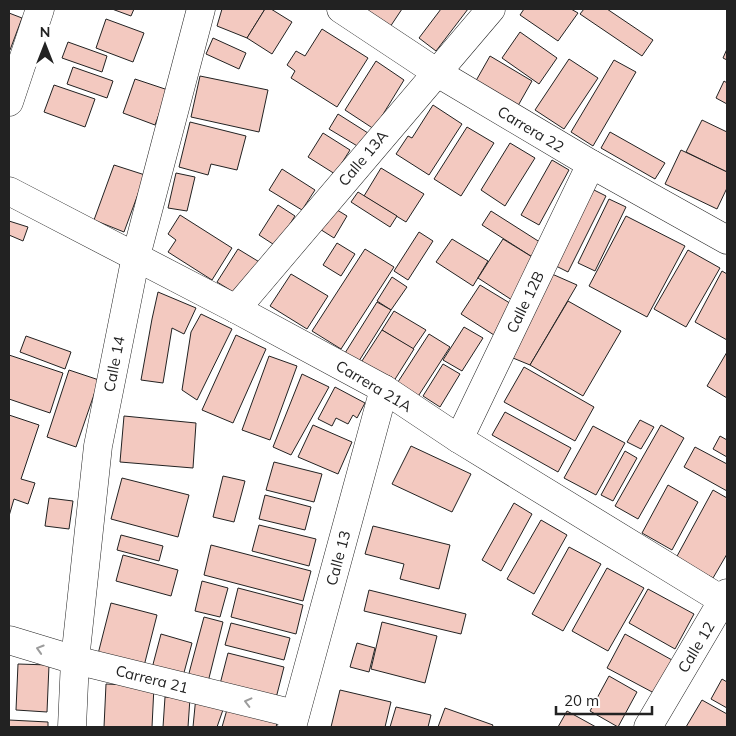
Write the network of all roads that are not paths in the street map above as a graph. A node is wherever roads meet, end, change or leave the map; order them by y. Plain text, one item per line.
1 (40, 9) edge
2 (202, 9) edge
3 (341, 9) edge
4 (491, 9) edge
5 (436, 72) junction
6 (9, 102) edge
7 (591, 164) junction
8 (9, 191) edge
9 (727, 240) edge
10 (136, 256) junction
11 (236, 309) junction
12 (384, 389) junction
13 (459, 439) junction
14 (726, 599) edge
15 (9, 640) edge
16 (75, 660) junction
17 (294, 720) edge
18 (72, 727) edge
19 (648, 727) edge

1 - 6 street
2 - 10 street, Calle 14
3 - 5 street, Carrera 22
4 - 5 street, Calle 13A
5 - 7 street, Carrera 22
5 - 11 street, Calle 13A
7 - 9 street, Carrera 22
7 - 13 street, Calle 12B
8 - 10 street, Carrera 21A
10 - 11 street, Carrera 21A
10 - 16 street, Calle 14
11 - 12 street, Carrera 21A
12 - 13 street, Carrera 21A
12 - 17 street, Calle 13
13 - 14 street, Carrera 21A
14 - 19 street, Calle 12
16 -> 15 street, Carrera 21
17 -> 16 street, Carrera 21
16 - 18 street, Calle 14

